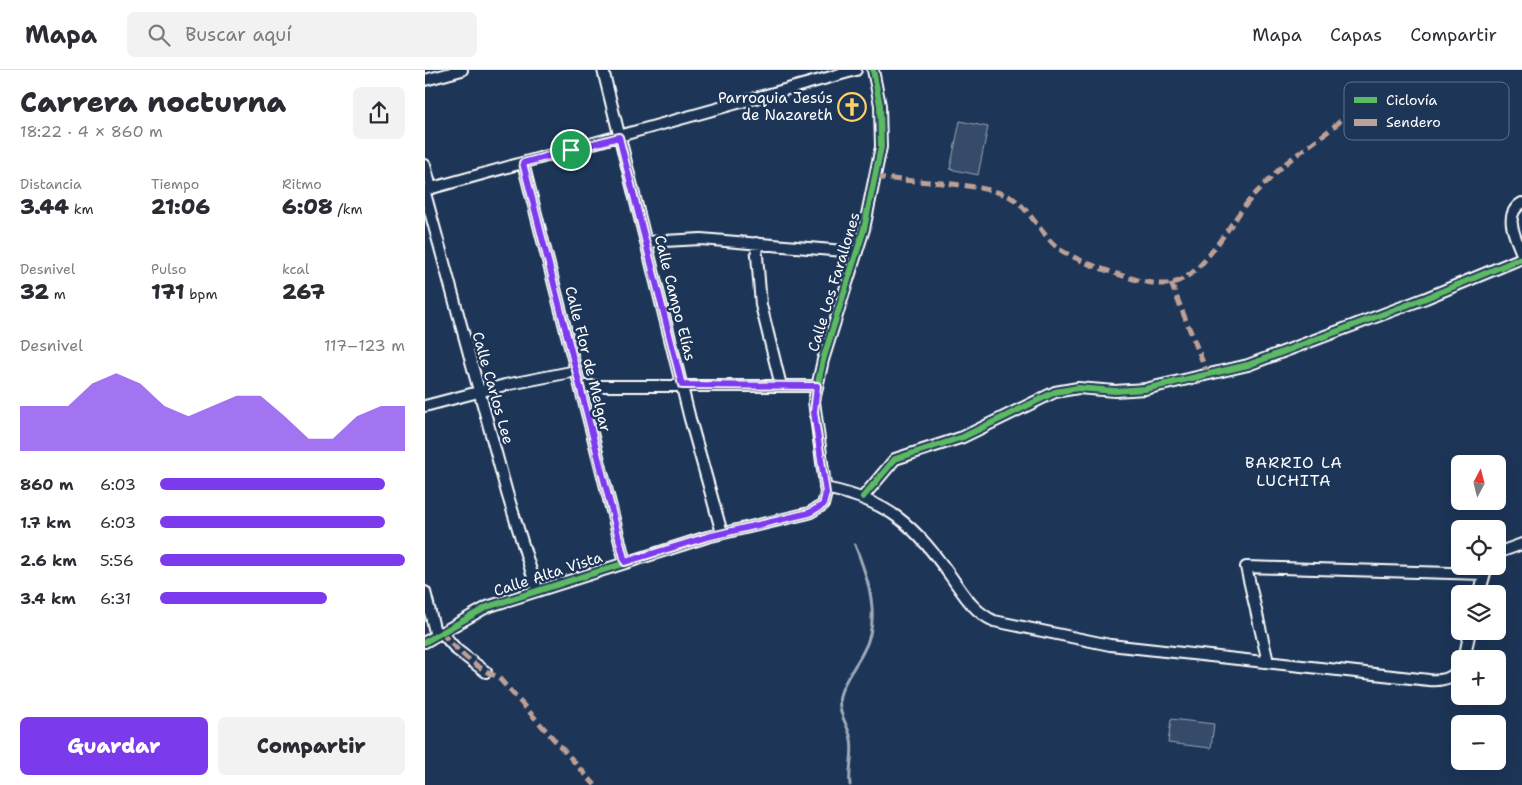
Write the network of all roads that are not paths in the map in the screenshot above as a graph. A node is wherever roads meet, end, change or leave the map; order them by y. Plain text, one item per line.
1 (462, 70) edge
2 (603, 70) edge
3 (856, 70) edge
4 (873, 70) edge
5 (425, 80) edge
6 (619, 137) junction
7 (523, 163) junction
8 (425, 165) edge
9 (427, 190) edge
10 (1522, 203) edge
11 (646, 242) junction
12 (756, 243) junction
13 (857, 252) junction
14 (1522, 256) edge
15 (576, 371) junction
16 (682, 385) junction
17 (580, 386) junction
18 (781, 386) junction
19 (817, 386) junction
20 (479, 392) junction
21 (425, 406) edge
22 (825, 488) junction
23 (863, 497) junction
24 (825, 500) joint
25 (722, 533) junction
26 (1522, 544) edge
27 (1506, 550) edge
28 (625, 562) junction
29 (1451, 570) edge
30 (537, 590) junction
31 (425, 592) edge
32 (439, 634) junction
33 (425, 642) edge
34 (1267, 662) junction
35 (487, 672) dead end
36 (1451, 676) edge

1 - 5 street
2 - 6 street, Calle Campo Elías
3 - 6 street
4 - 13 street, Calle Los Farallones
6 - 7 street
6 - 11 street, Calle Campo Elías
7 - 9 street
7 - 15 street, Calle Flor de Melgar
8 - 9 street, Calle Carlos Lee
9 - 20 street, Calle Carlos Lee
10 - 14 street
11 - 12 street
11 - 16 street, Calle Campo Elías
12 - 13 street
12 - 18 street
13 - 19 street, Calle Los Farallones
14 - 23 street
15 - 17 street, Calle Flor de Melgar
15 - 20 street
16 - 17 street
16 - 18 street
16 - 25 street, Calle Campo Elías
17 - 28 street, Calle Flor de Melgar
18 - 19 street
19 - 22 street, Calle Los Farallones
20 - 21 street
20 - 30 street, Calle Carlos Lee
22 - 23 street
22 - 24 street, Calle Los Farallones
23 - 34 street
24 - 25 street, Calle Alta Vista
25 - 28 street, Calle Alta Vista
26 - 27 street
28 - 30 street, Calle Alta Vista
29 - 34 street
30 - 32 street, Calle Alta Vista
31 - 32 street
32 - 33 street, Calle Alta Vista
32 - 35 street
34 - 36 street

